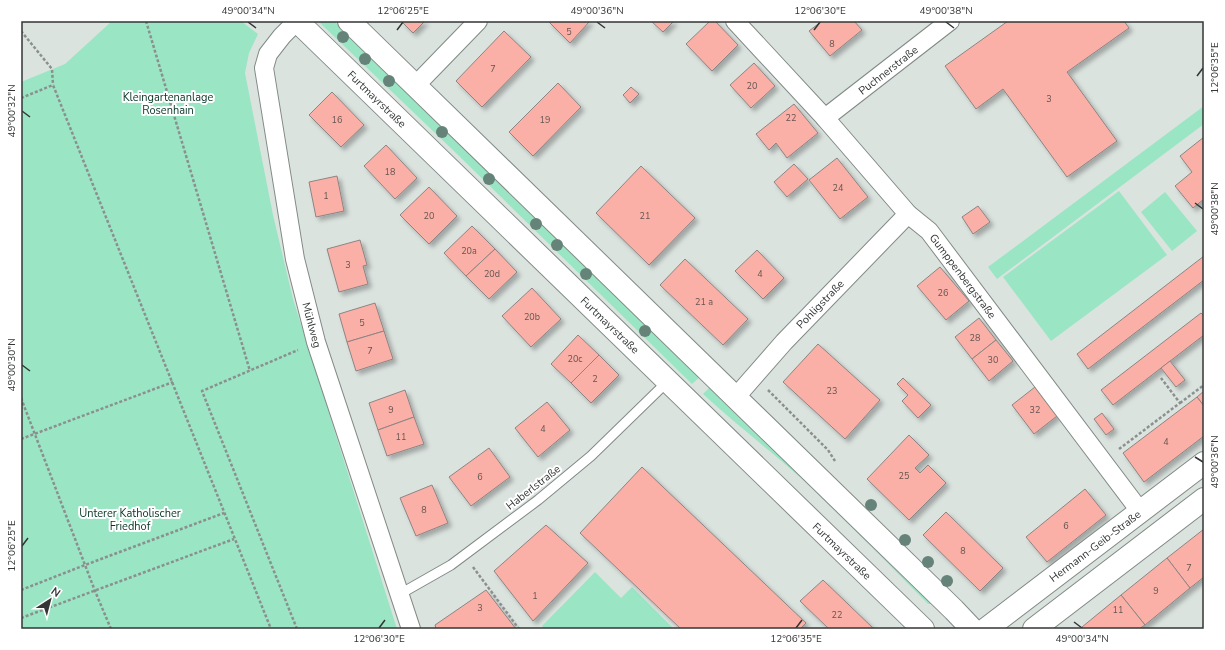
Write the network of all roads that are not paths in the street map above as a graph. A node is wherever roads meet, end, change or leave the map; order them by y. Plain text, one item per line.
1 (297, 21) edge
2 (349, 21) edge
3 (478, 21) edge
4 (735, 21) edge
5 (950, 21) edge
6 (415, 86) junction
7 (825, 118) junction
8 (908, 214) junction
9 (667, 382) junction
10 (735, 398) junction
11 (1204, 463) edge
12 (1204, 499) edge
13 (1140, 511) junction
14 (400, 594) junction
15 (410, 629) edge
16 (923, 629) edge
17 (972, 629) edge
18 (986, 629) edge
19 (1034, 629) edge

1 - 9 main road, Furtmayrstraße
1 - 14 street, Mühlweg
2 - 6 main road
3 - 6 street
4 - 7 street, Gumppenbergstraße
5 - 7 street, Puchnerstraße
6 - 10 main road
7 - 8 street, Gumppenbergstraße
8 - 10 street, Pohligstraße
8 - 13 street, Gumppenbergstraße
9 - 14 lane, Haberlstraße
9 - 16 main road, Furtmayrstraße
10 - 17 main road
11 - 13 main road, Hermann-Geib-Straße
12 - 19 main road
13 - 18 main road, Hermann-Geib-Straße
14 - 15 street, Mühlweg

